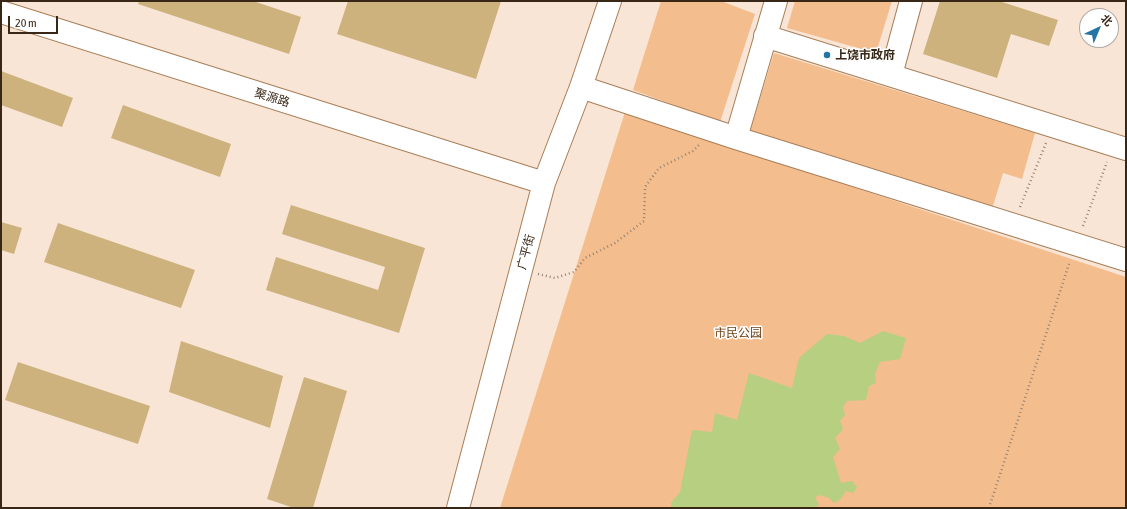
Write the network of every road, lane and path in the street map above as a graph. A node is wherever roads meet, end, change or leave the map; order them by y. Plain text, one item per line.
1 (610, 1) edge
2 (776, 1) edge
3 (911, 1) edge
4 (1, 12) edge
5 (765, 36) junction
6 (891, 75) junction
7 (581, 87) junction
8 (1053, 126) junction
9 (713, 130) junction
10 (736, 138) junction
11 (1120, 147) edge
12 (544, 183) junction
13 (1012, 224) junction
14 (1076, 244) junction
15 (1126, 260) edge
16 (521, 270) junction
17 (458, 508) edge
18 (989, 508) edge

1 - 7 street, 广平街
2 - 5 street
3 - 6 street
4 - 12 street, 聚源路
5 - 6 street
5 - 10 street
6 - 8 street
7 - 9 street
7 - 12 street, 广平街
8 - 11 street
8 - 13 path
9 - 10 street
9 - 16 path
10 - 13 street
11 - 14 path
12 - 16 street, 广平街
13 - 14 street
14 - 15 street
14 - 18 path
16 - 17 street, 广平街

